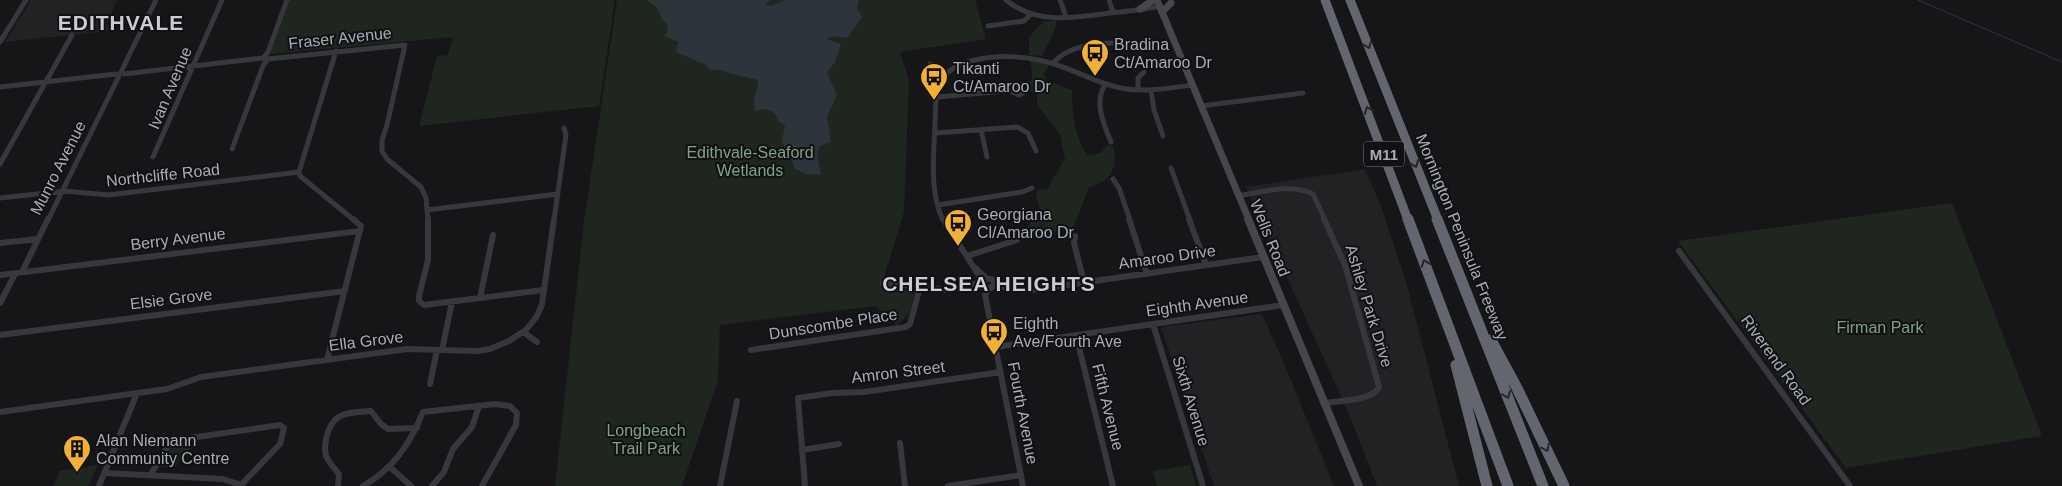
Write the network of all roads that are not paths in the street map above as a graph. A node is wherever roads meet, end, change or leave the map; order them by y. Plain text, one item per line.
1 (26, 0) edge
2 (156, 0) edge
3 (222, 0) edge
4 (287, 0) edge
5 (1006, 0) edge
6 (1060, 0) edge
7 (1109, 0) edge
8 (1325, 0) edge
9 (1350, 0) edge
10 (1169, 2) edge
11 (1158, 4) edge
12 (1143, 9) joint
13 (1113, 12) junction
14 (1030, 15) junction
15 (1066, 17) junction
16 (988, 26) dead end
17 (72, 36) dead end
18 (0, 42) edge
19 (1132, 42) dead end
20 (336, 51) junction
21 (265, 59) junction
22 (930, 64) dead end
23 (1053, 64) junction
24 (193, 66) junction
25 (946, 72) junction
26 (1144, 72) dead end
27 (120, 74) junction
28 (46, 82) junction
29 (1105, 84) junction
30 (1193, 85) junction
31 (0, 87) edge
32 (1138, 90) junction
33 (1150, 90) junction
34 (1010, 91) dead end
35 (1303, 93) dead end
36 (937, 97) junction
37 (1201, 106) junction
38 (564, 128) dead end
39 (981, 130) junction
40 (936, 133) junction
41 (1164, 136) dead end
42 (1111, 142) dead end
43 (232, 148) dead end
44 (1036, 151) dead end
45 (987, 157) dead end
46 (154, 158) dead end
47 (0, 164) edge
48 (1171, 168) dead end
49 (299, 172) junction
50 (1113, 179) dead end
51 (1032, 188) dead end
52 (62, 191) junction
53 (558, 194) junction
54 (1238, 196) junction
55 (0, 198) edge
56 (938, 205) junction
57 (427, 210) junction
58 (360, 231) junction
59 (492, 235) dead end
60 (1075, 236) dead end
61 (38, 239) junction
62 (1017, 240) dead end
63 (0, 243) edge
64 (1679, 251) dead end
65 (967, 256) junction
66 (1263, 257) junction
67 (1206, 265) junction
68 (974, 267) junction
69 (22, 272) junction
70 (15, 274) junction
71 (1146, 274) junction
72 (0, 275) edge
73 (978, 276) junction
74 (1084, 282) junction
75 (883, 283) dead end
76 (974, 283) junction
77 (988, 283) junction
78 (920, 287) junction
79 (964, 287) junction
80 (543, 290) junction
81 (345, 291) junction
82 (480, 298) junction
83 (1469, 301) junction
84 (452, 302) junction
85 (0, 303) edge
86 (1283, 305) junction
87 (1441, 308) junction
88 (1153, 324) junction
89 (523, 332) junction
90 (1076, 335) junction
91 (0, 336) edge
92 (537, 342) dead end
93 (996, 347) junction
94 (440, 350) junction
95 (751, 350) dead end
96 (327, 360) junction
97 (1002, 372) junction
98 (430, 384) dead end
99 (137, 393) junction
100 (737, 401) dead end
101 (1324, 403) junction
102 (479, 406) junction
103 (0, 412) edge
104 (417, 428) junction
105 (900, 443) dead end
106 (839, 444) dead end
107 (802, 450) junction
108 (390, 467) junction
109 (151, 474) junction
110 (1021, 475) junction
111 (103, 476) junction
112 (242, 485) edge
113 (99, 486) edge
114 (338, 486) edge
115 (363, 486) edge
116 (411, 486) edge
117 (432, 486) edge
118 (483, 486) edge
119 (720, 486) edge
120 (805, 486) edge
121 (905, 486) edge
122 (948, 486) edge
123 (1023, 486) edge
124 (1114, 486) edge
125 (1203, 486) edge
126 (1359, 486) edge
127 (1487, 486) edge
128 (1508, 486) edge
129 (1543, 486) edge
130 (1564, 486) edge
131 (1850, 486) edge

1 - 18 street
2 - 27 street, Munro Avenue
3 - 24 street, Ivan Avenue
4 - 21 street
5 - 14 street
6 - 15 street
7 - 13 street
87 -> 8 highway, M11
9 -> 83 highway, Mornington Peninsula Freeway / M11
10 - 11 main road
11 - 12 main road
11 - 30 main road, Wells Road
12 - 13 street
13 - 15 street
14 - 15 street
14 - 16 street
17 - 28 street
19 - 23 street
20 - 21 street, Fraser Avenue
20 - 49 street
20 - 57 street, Fraser Avenue
21 - 24 street, Fraser Avenue
21 - 43 street
22 - 25 street
23 - 25 street
23 - 29 street
24 - 27 street, Fraser Avenue
24 - 46 street, Ivan Avenue
25 - 36 street
26 - 32 street
27 - 28 street, Fraser Avenue
27 - 52 street, Munro Avenue
28 - 31 street, Fraser Avenue
28 - 47 street
29 - 32 street
29 - 42 street
30 - 33 street
30 - 37 main road, Wells Road
32 - 33 street
33 - 41 street
34 - 36 street
35 - 37 street
36 - 40 street
37 - 54 main road, Wells Road
38 - 53 street, Ella Grove
39 - 40 street
39 - 44 street
39 - 45 street
40 - 56 street
48 - 67 street
49 - 52 street, Northcliffe Road
49 - 58 street
50 - 71 street
51 - 56 street
52 - 55 street, Northcliffe Road
52 - 61 street, Munro Avenue
53 - 57 street
53 - 80 street, Ella Grove
54 - 66 main road, Wells Road
54 - 101 street, Ashley Park Drive
56 - 65 street
57 - 84 street
58 - 69 street, Berry Avenue
58 - 81 street
59 - 82 street
60 - 74 street
61 - 63 street
61 - 69 street, Munro Avenue
62 - 65 street
64 - 131 street, Riverend Road
65 - 68 street
66 - 67 street, Amaroo Drive
66 - 86 main road, Wells Road
67 - 71 street, Amaroo Drive
68 - 73 street
68 - 77 street
69 - 70 street, Berry Avenue
70 - 72 street, Berry Avenue
70 - 85 street
71 - 74 street, Amaroo Drive
73 - 76 street
73 - 77 street
74 - 77 street, Amaroo Drive
75 - 78 street
76 - 77 street
76 - 79 street
77 - 79 street
77 - 93 street, Fourth Avenue
78 - 79 street
78 - 95 street, Dunscombe Place
80 - 82 street
80 - 89 street, Ella Grove
81 - 91 street, Elsie Grove
81 - 96 street
82 - 84 street
83 -> 129 highway, Mornington Peninsula Freeway / M11
83 -> 130 highway
84 - 94 street
86 - 88 street, Eighth Avenue
86 - 101 main road, Wells Road
87 - 127 highway
87 - 128 highway, M11
88 - 90 street, Eighth Avenue
88 - 125 street, Sixth Avenue
89 - 92 street
89 - 94 street, Ella Grove
90 - 93 street, Eighth Avenue
90 - 124 street, Fifth Avenue
93 - 97 street, Fourth Avenue
94 - 96 street, Ella Grove
94 - 98 street
96 - 99 street, Ella Grove
97 - 107 street, Amron Street
97 - 110 street, Fourth Avenue
99 - 103 street, Ella Grove
99 - 111 street
100 - 119 street
101 - 126 main road, Wells Road
102 - 104 street
102 - 117 street
102 - 118 street
104 - 108 street
104 - 114 street
105 - 121 street
106 - 107 street
107 - 120 street
108 - 115 street
108 - 116 street
109 - 111 street
109 - 112 street
109 - 112 street
110 - 122 street
110 - 123 street, Fourth Avenue
111 - 113 street

